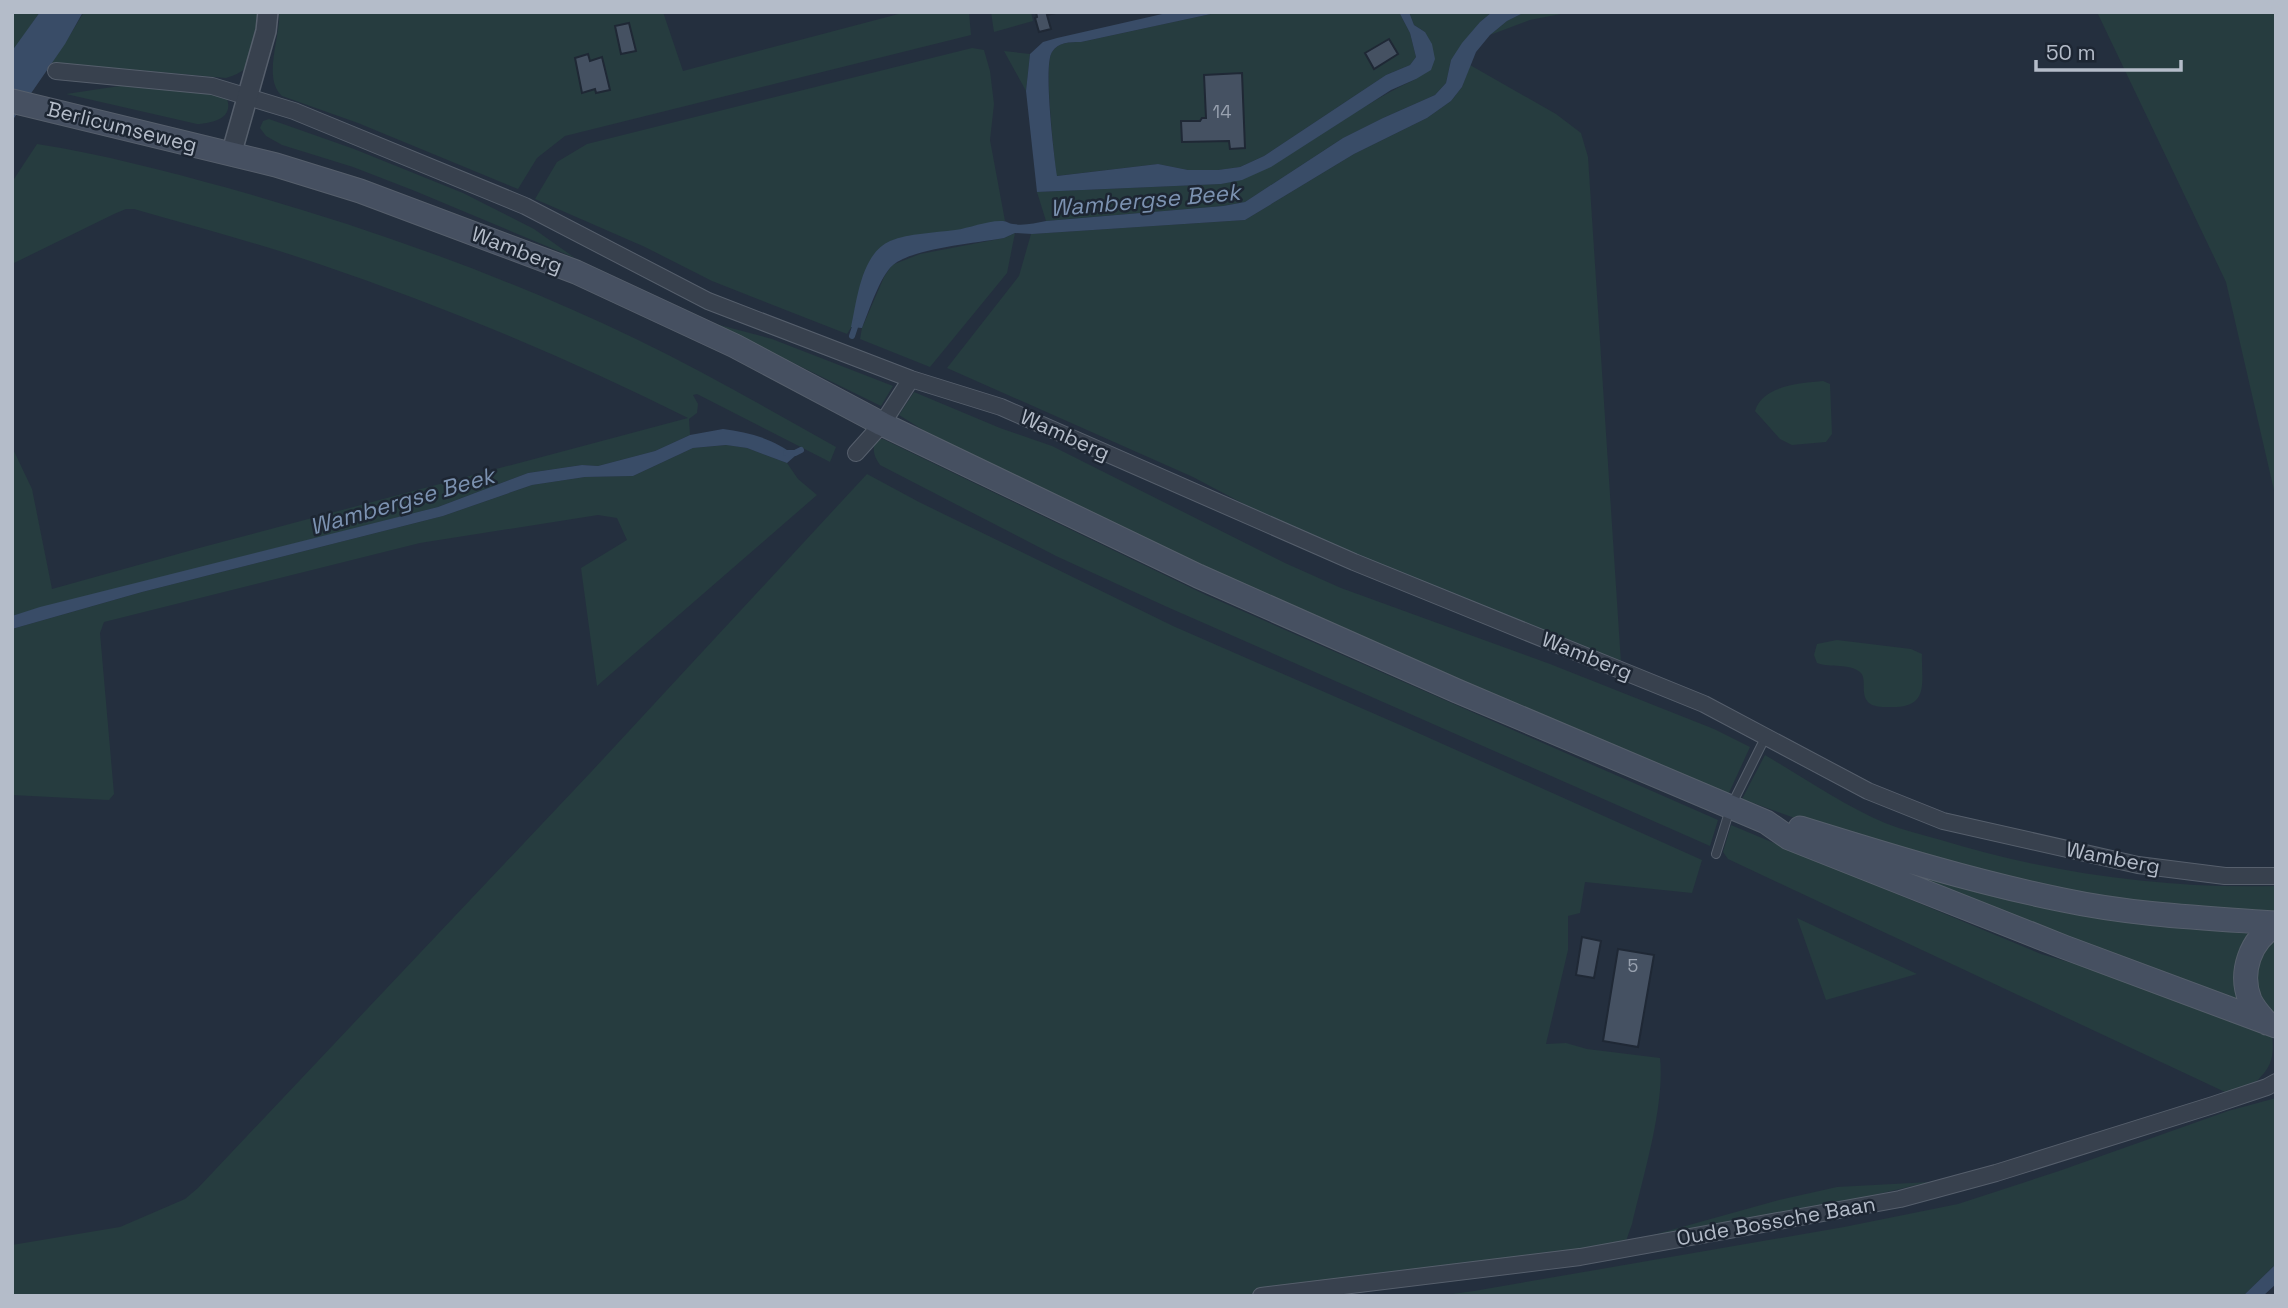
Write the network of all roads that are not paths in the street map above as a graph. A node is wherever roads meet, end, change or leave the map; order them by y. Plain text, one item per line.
1 (268, 12) edge
2 (56, 71) dead end
3 (248, 97) junction
4 (12, 101) edge
5 (230, 155) junction
6 (911, 379) junction
7 (882, 424) junction
8 (856, 453) dead end
9 (1766, 736) junction
10 (1731, 806) junction
11 (1766, 822) junction
12 (1716, 854) dead end
13 (2276, 876) edge
14 (2276, 924) edge
15 (2271, 1025) edge
16 (2276, 1082) edge
17 (1261, 1296) edge

1 - 3 street
2 - 3 street, Berlicumseweg
3 - 5 street
3 - 6 street, Wamberg
4 - 5 main road, Berlicumseweg
5 - 7 main road, Wamberg
6 - 7 street
6 - 9 street, Wamberg
7 - 8 street
7 - 10 main road, Wamberg
9 - 10 lane
9 - 13 street, Wamberg
10 - 11 main road, Wamberg
10 - 12 lane
11 - 14 main road, Wamberg
11 - 15 main road, Wamberg
14 - 15 main road
16 - 17 street, Oude Bossche Baan

